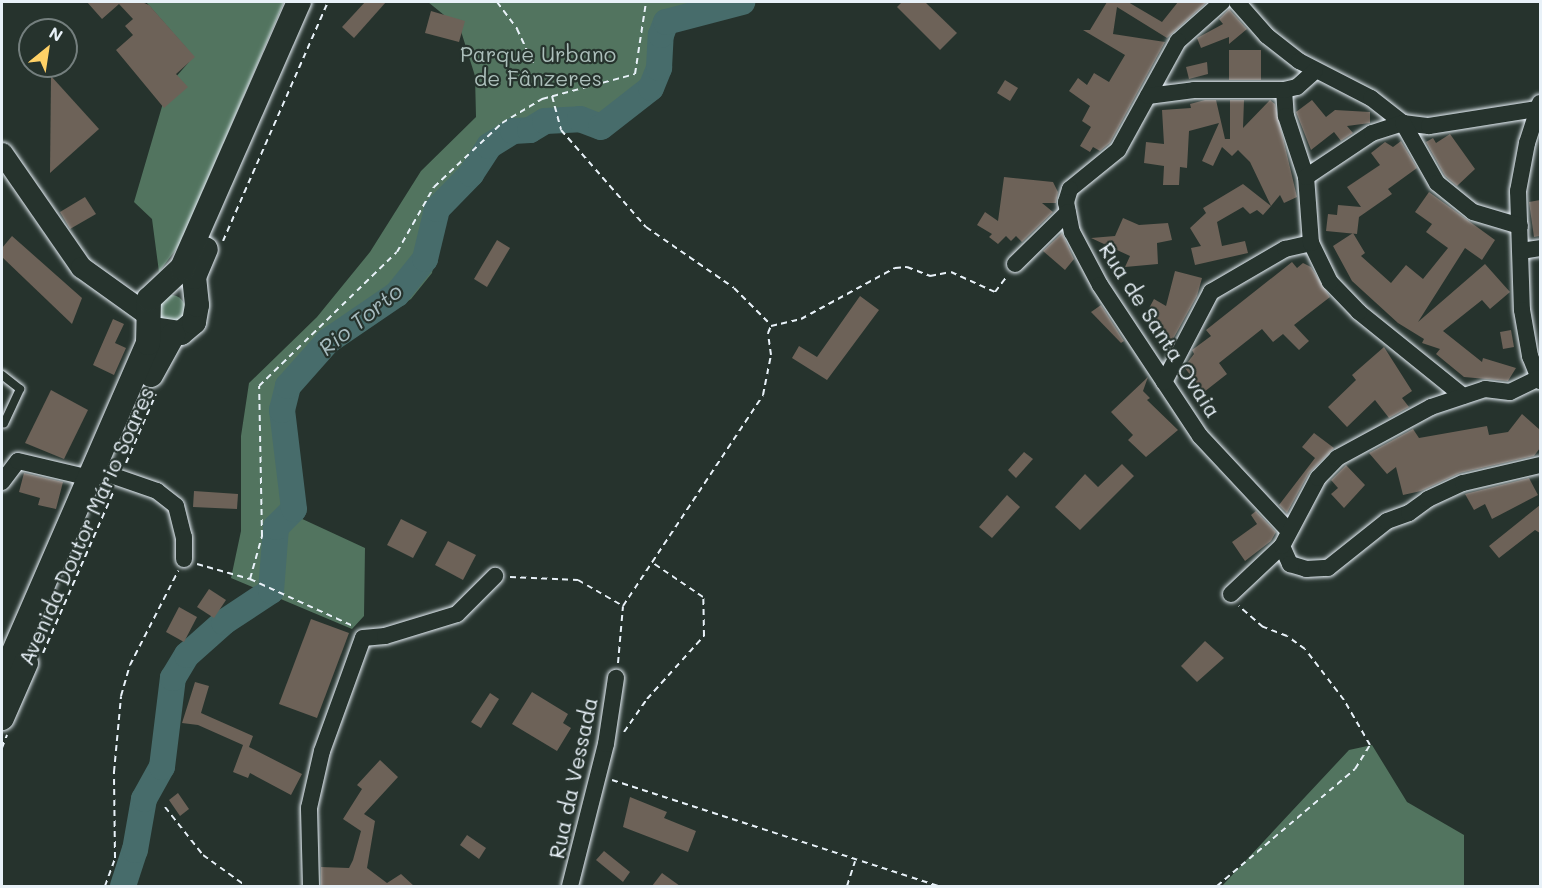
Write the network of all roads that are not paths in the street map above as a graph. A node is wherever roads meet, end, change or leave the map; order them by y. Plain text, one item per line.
1 (299, 2) edge
2 (315, 2) edge
3 (1222, 2) edge
4 (1237, 2) edge
5 (1315, 70) junction
6 (1284, 90) junction
7 (1148, 96) junction
8 (1538, 106) edge
9 (1403, 123) junction
10 (1535, 137) edge
11 (2, 153) edge
12 (1306, 177) junction
13 (1068, 212) junction
14 (1520, 226) junction
15 (1311, 243) junction
16 (1540, 248) edge
17 (1521, 251) junction
18 (1015, 264) road end
19 (195, 297) junction
20 (155, 304) junction
21 (173, 335) junction
22 (2, 375) edge
23 (1540, 379) edge
24 (1164, 382) junction
25 (1463, 396) junction
26 (4, 424) dead end
27 (1540, 465) edge
28 (109, 477) junction
29 (2, 482) edge
30 (1288, 530) junction
31 (1282, 546) junction
32 (190, 561) road end
33 (495, 576) road end
34 (1231, 594) road end
35 (616, 678) road end
36 (2, 679) edge
37 (6, 723) edge
38 (311, 886) edge
39 (570, 886) edge

1 - 20 main road, Avenida Doutor Mário Soares
2 - 19 main road, Avenida Doutor Mário Soares
3 - 7 street
4 - 5 street
5 - 6 street
5 - 9 street
6 - 7 street
6 - 12 street
7 - 13 street
8 - 9 street
8 - 10 street
9 - 12 street
9 - 14 street
10 - 14 street
11 - 20 street
12 - 15 street
13 - 18 street
13 - 24 street, Rua de Santa Ovaia
14 - 17 street
15 - 24 street
15 - 25 street
16 - 17 street
17 - 23 street
19 - 20 main road
19 - 21 main road, Avenida Doutor Mário Soares
20 - 21 main road
20 - 28 main road, Avenida Doutor Mário Soares
21 - 28 main road, Avenida Doutor Mário Soares
22 - 26 lane
23 - 25 street
24 - 30 street, Rua de Santa Ovaia
25 - 30 street
27 - 31 street
28 - 29 street
28 - 32 street
28 - 36 main road, Avenida Doutor Mário Soares
28 - 37 main road, Avenida Doutor Mário Soares
30 - 31 street
31 - 34 street
33 - 38 street
35 - 39 street, Rua da Vessada

